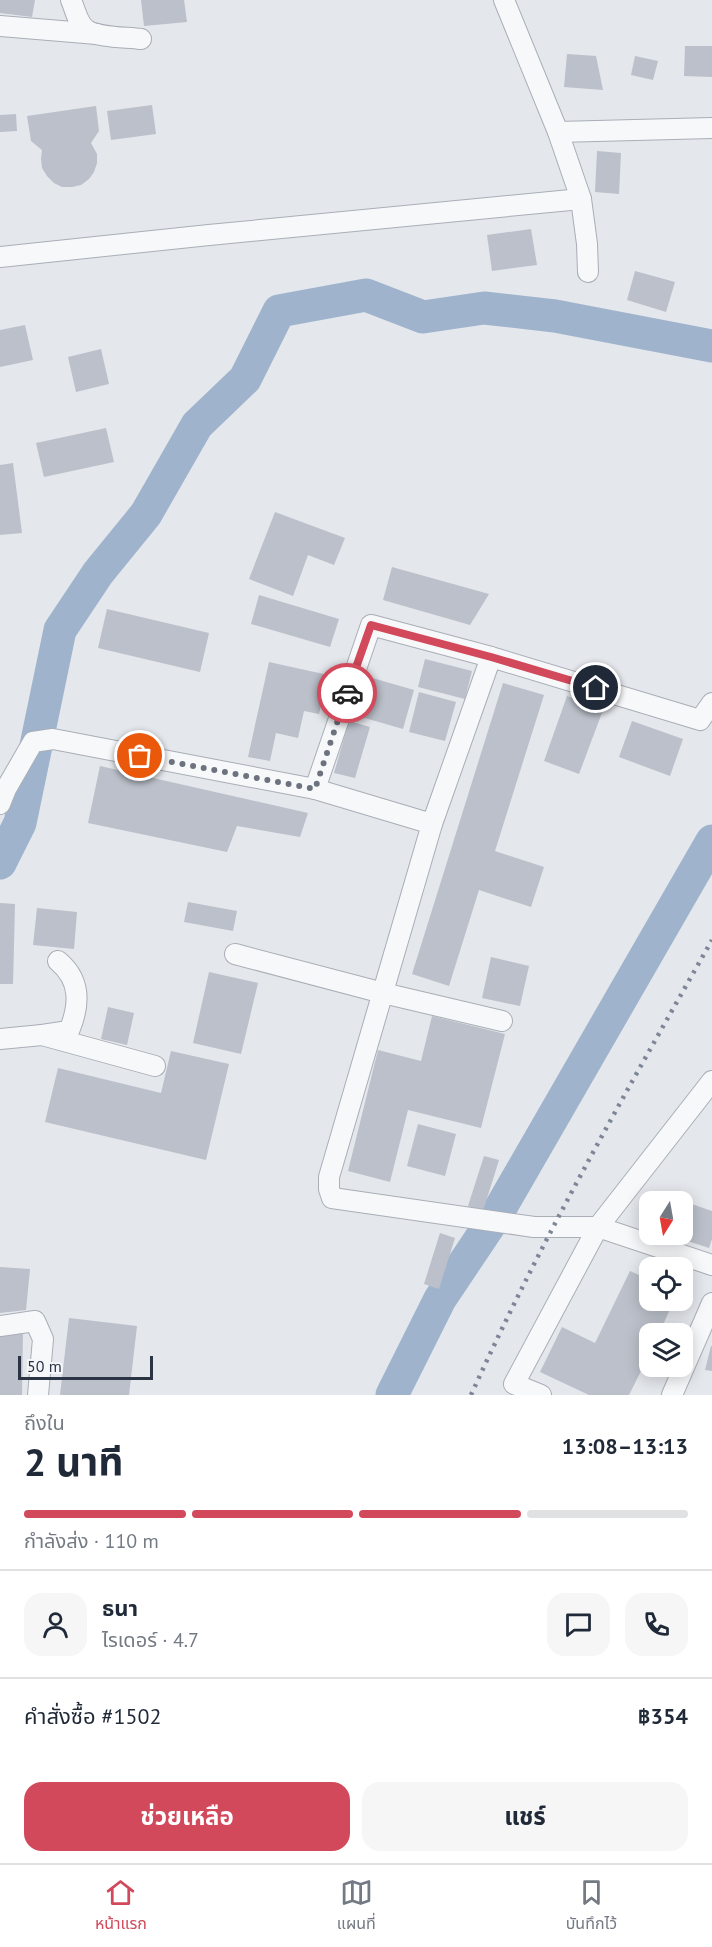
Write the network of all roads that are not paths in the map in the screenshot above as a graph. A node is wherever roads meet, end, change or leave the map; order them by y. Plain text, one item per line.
1 (71, 0) edge
2 (504, 0) edge
3 (0, 26) edge
4 (97, 34) junction
5 (141, 39) dead end
6 (712, 128) edge
7 (558, 132) junction
8 (581, 199) junction
9 (0, 257) edge
10 (588, 272) dead end
11 (491, 657) junction
12 (712, 703) edge
13 (315, 789) junction
14 (0, 804) edge
15 (432, 824) junction
16 (235, 954) dead end
17 (58, 961) dead end
18 (383, 993) junction
19 (502, 1021) dead end
20 (42, 1035) junction
21 (0, 1039) edge
22 (155, 1066) dead end
23 (712, 1081) edge
24 (598, 1227) junction
25 (712, 1264) edge
26 (712, 1303) edge
27 (0, 1326) edge
28 (512, 1390) edge
29 (38, 1395) edge
30 (541, 1395) edge
31 (672, 1395) edge

1 - 4 street
2 - 7 street
3 - 4 street
4 - 5 street
6 - 7 street
7 - 8 street
8 - 9 street
8 - 10 street
11 - 12 street
11 - 13 street
11 - 15 street
13 - 14 street
13 - 15 street
15 - 18 street
16 - 18 street
17 - 20 street
18 - 19 street
18 - 24 street
20 - 21 street
20 - 22 street
23 - 24 street
24 - 25 street
24 - 28 street
26 - 31 street
27 - 29 street
28 - 30 street

